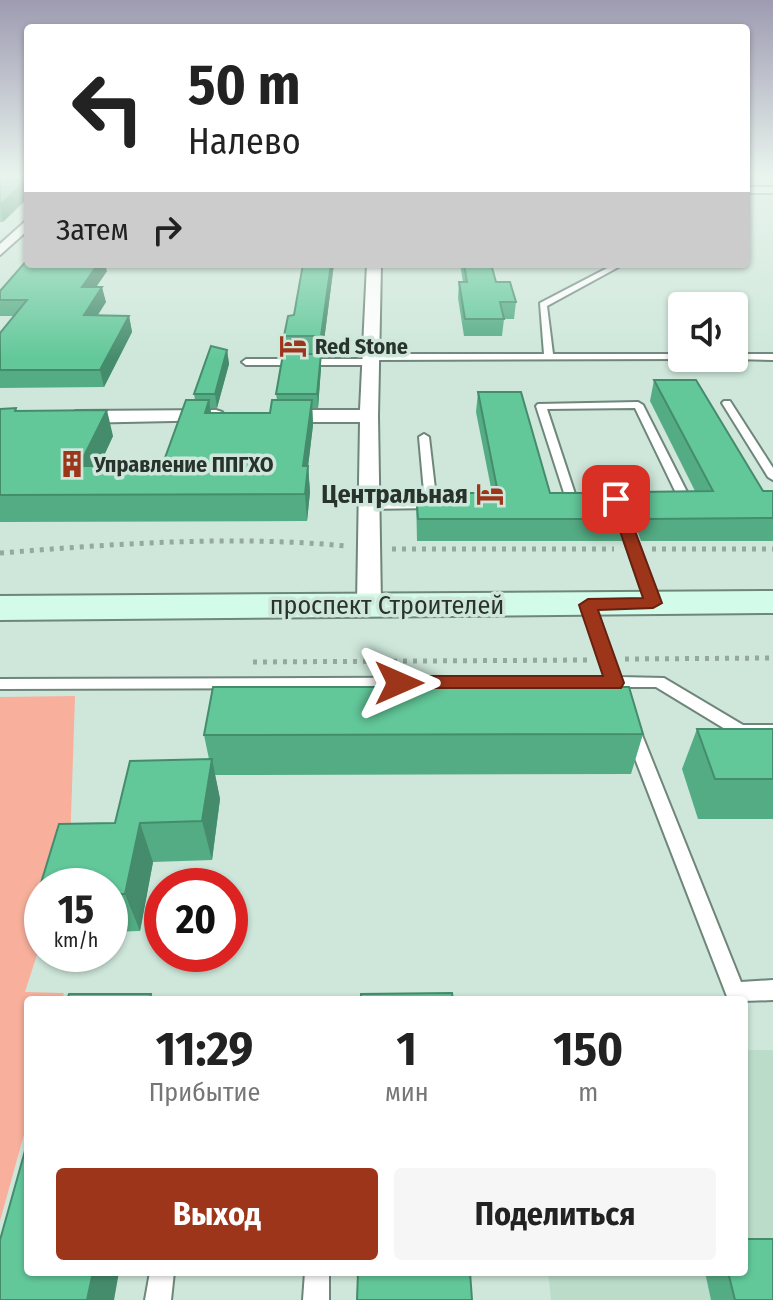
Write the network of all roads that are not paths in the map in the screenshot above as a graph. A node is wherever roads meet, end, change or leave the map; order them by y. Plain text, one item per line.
1 (374, 268) edge
2 (612, 268) edge
3 (549, 357) junction
4 (668, 357) edge
5 (748, 357) edge
6 (773, 357) edge
7 (372, 360) junction
8 (246, 362) dead end
9 (727, 403) dead end
10 (231, 416) edge
11 (261, 416) edge
12 (369, 416) junction
13 (62, 417) edge
14 (424, 437) dead end
15 (773, 477) edge
16 (616, 499) junction
17 (370, 507) junction
18 (773, 602) edge
19 (653, 603) junction
20 (369, 605) junction
21 (588, 605) junction
22 (0, 608) edge
23 (614, 683) junction
24 (0, 684) edge
25 (773, 731) edge
26 (773, 990) edge
27 (161, 1276) edge
28 (317, 1276) edge
29 (158, 1300) edge
30 (316, 1300) edge

1 - 7 street
2 - 3 lane
3 - 4 lane
3 - 7 lane
5 - 6 lane
7 - 8 lane
7 - 12 street
9 - 15 lane
10 - 13 street
11 - 12 street
12 - 17 street
14 - 17 lane
16 - 16 lane
16 - 19 lane
17 - 20 street
18 - 19 street, проспект Строителей
19 - 21 street, проспект Строителей
20 - 21 street, проспект Строителей
20 - 22 street, проспект Строителей
21 - 23 lane
23 - 24 lane
23 - 25 lane
23 - 26 lane
27 - 29 lane
28 - 30 lane

